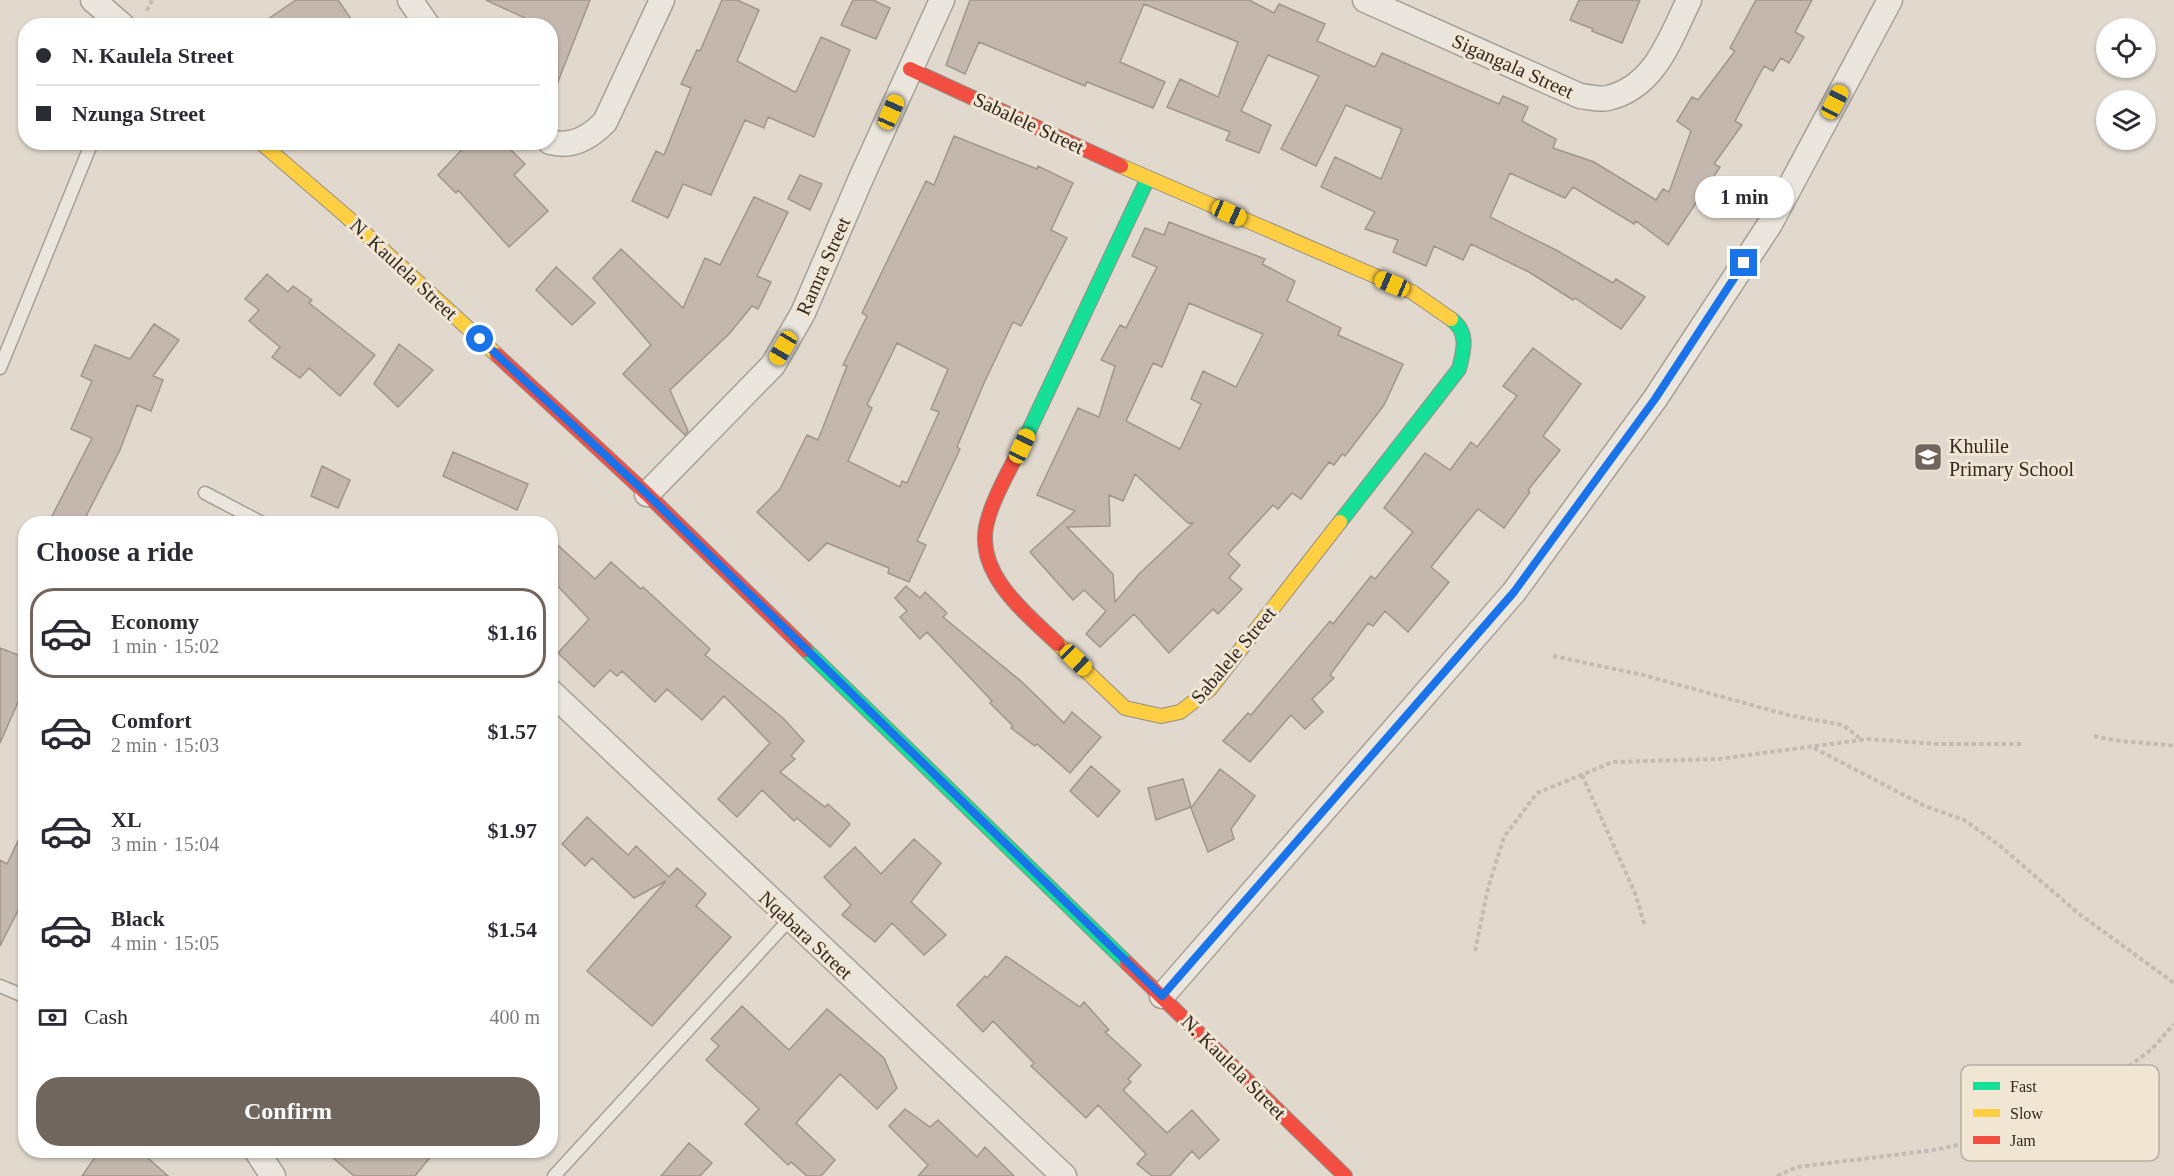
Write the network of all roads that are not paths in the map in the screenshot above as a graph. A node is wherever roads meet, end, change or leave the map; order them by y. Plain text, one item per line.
1 (93, 0) edge
2 (410, 0) edge
3 (662, 0) edge
4 (942, 0) edge
5 (1365, 0) edge
6 (1689, 0) edge
7 (1890, 0) edge
8 (114, 18) edge
9 (422, 18) edge
10 (910, 69) junction
11 (558, 144) edge
12 (89, 150) edge
13 (269, 150) edge
14 (1148, 178) junction
15 (0, 368) edge
16 (205, 493) dead end
17 (647, 494) junction
18 (249, 516) edge
19 (558, 700) edge
20 (790, 920) junction
21 (0, 986) edge
22 (18, 994) edge
23 (1162, 996) junction
24 (261, 1158) edge
25 (273, 1176) edge
26 (554, 1176) edge
27 (1064, 1176) edge
28 (1345, 1176) edge

1 - 8 street
2 - 9 street
3 - 11 street
4 - 10 street, Ramra Street
5 - 6 street, Sigangala Street
7 - 23 street
10 - 14 street, Sabalele Street
10 - 17 street, Ramra Street
12 - 15 lane
13 - 17 street, N. Kaulela Street
14 - 14 street, Sabalele Street
16 - 18 lane
17 - 23 street, N. Kaulela Street
19 - 20 street, Nqabara Street
20 - 26 lane
20 - 27 street, Nqabara Street
21 - 22 lane
23 - 28 street, N. Kaulela Street
24 - 25 street

